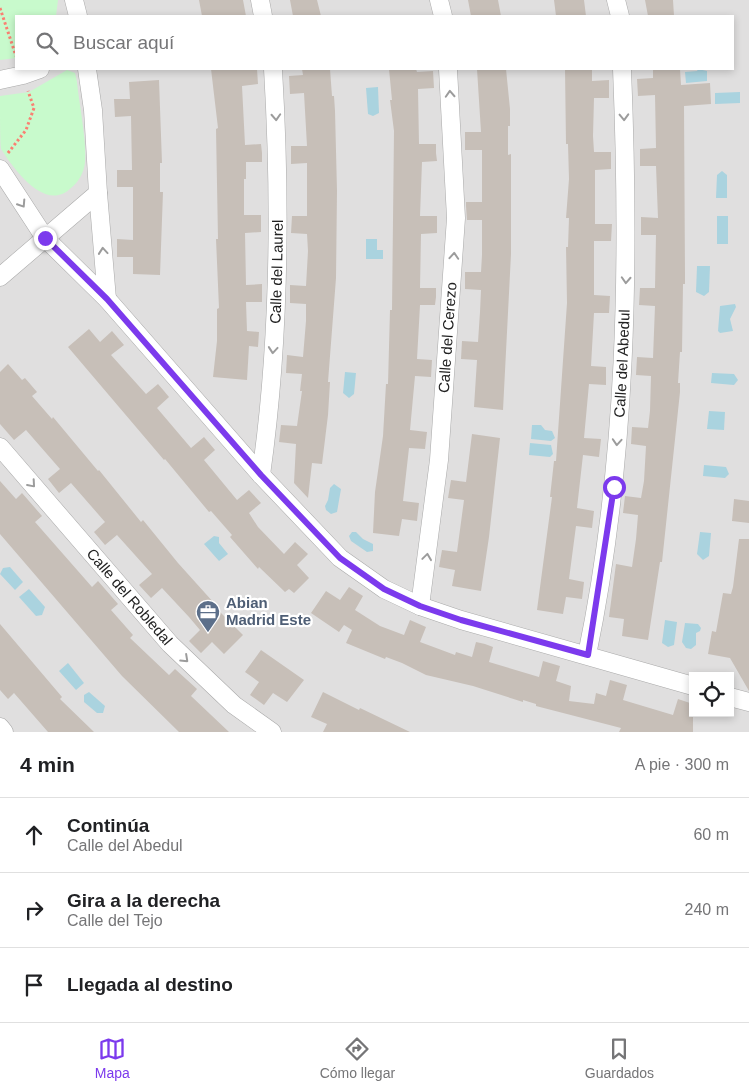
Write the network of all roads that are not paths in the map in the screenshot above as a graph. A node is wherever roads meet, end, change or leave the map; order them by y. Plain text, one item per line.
1 (74, 0) edge
2 (260, 0) edge
3 (439, 0) edge
4 (616, 0) edge
5 (78, 15) edge
6 (263, 15) edge
7 (443, 15) edge
8 (620, 15) edge
9 (37, 70) edge
10 (87, 70) edge
11 (273, 70) edge
12 (448, 70) edge
13 (622, 70) edge
14 (0, 80) edge
15 (2, 163) edge
16 (98, 193) junction
17 (45, 238) junction
18 (0, 277) edge
19 (107, 299) junction
20 (0, 447) edge
21 (261, 475) junction
22 (420, 606) junction
23 (588, 655) junction
24 (689, 685) edge
25 (734, 698) edge
26 (749, 702) edge
27 (0, 728) edge
28 (4, 732) edge
29 (272, 732) edge

1 - 5 street
2 - 6 street
3 - 7 street
4 - 8 street
9 - 14 street
10 - 16 street
11 -> 21 street, Calle del Laurel
22 -> 12 street, Calle del Cerezo
13 -> 23 street, Calle del Abedul
15 -> 17 street
16 - 17 street
19 -> 16 street
17 - 18 street
17 - 19 street
19 - 21 street
20 -> 29 street, Calle del Robledal
21 - 22 street
22 - 23 street
23 - 24 street
25 - 26 street
27 - 28 street

